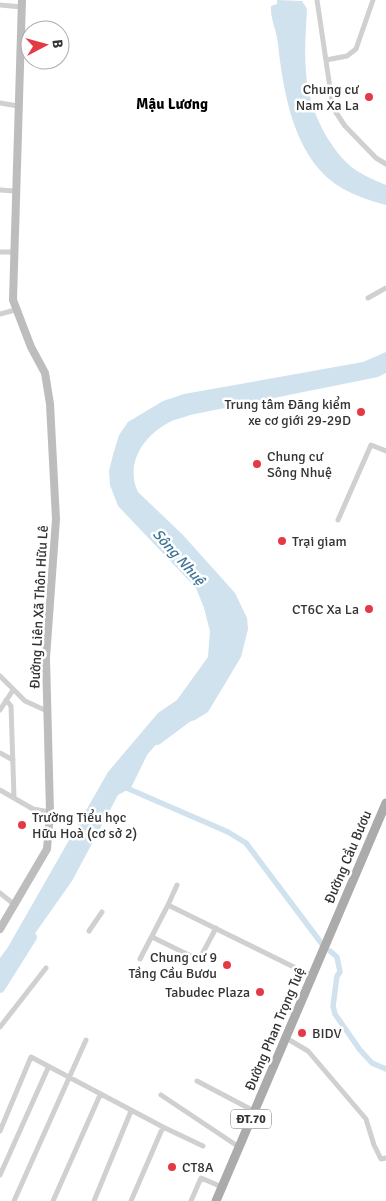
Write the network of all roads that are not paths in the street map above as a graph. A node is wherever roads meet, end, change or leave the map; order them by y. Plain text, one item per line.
1 (317, 0) edge
2 (373, 0) edge
3 (22, 4) edge
4 (0, 5) edge
5 (326, 60) junction
6 (0, 103) edge
7 (18, 106) junction
8 (386, 164) edge
9 (0, 190) edge
10 (15, 191) junction
11 (0, 252) edge
12 (13, 252) junction
13 (386, 288) edge
14 (368, 298) dead end
15 (15, 310) junction
16 (0, 314) edge
17 (386, 451) edge
18 (338, 520) dead end
19 (0, 676) edge
20 (12, 690) junction
21 (6, 700) junction
22 (0, 710) edge
23 (47, 711) junction
24 (0, 753) edge
25 (13, 760) junction
26 (0, 790) edge
27 (14, 797) junction
28 (386, 803) edge
29 (50, 812) junction
30 (177, 885) dead end
31 (0, 893) edge
32 (15, 905) junction
33 (168, 905) junction
34 (102, 912) dead end
35 (336, 922) joint
36 (216, 928) junction
37 (0, 929) edge
38 (90, 931) dead end
39 (152, 937) junction
40 (140, 959) dead end
41 (46, 968) dead end
42 (313, 976) junction
43 (0, 1027) edge
44 (286, 1038) junction
45 (86, 1040) dead end
46 (48, 1068) junction
47 (69, 1078) junction
48 (197, 1081) dead end
49 (100, 1094) junction
50 (160, 1095) dead end
51 (131, 1111) junction
52 (254, 1111) junction
53 (162, 1127) junction
54 (0, 1131) edge
55 (203, 1146) dead end
56 (240, 1147) junction
57 (386, 1158) edge
58 (0, 1175) edge
59 (222, 1187) junction
60 (14, 1201) edge
61 (53, 1201) edge
62 (94, 1201) edge
63 (131, 1201) edge
64 (191, 1201) edge
65 (216, 1201) edge

1 - 5 street
2 - 5 street
3 - 4 street
3 - 7 street, Đường Liên Xã Thôn Hữu Lê
5 - 8 street
6 - 7 street
7 - 10 street, Đường Liên Xã Thôn Hữu Lê
9 - 10 street
10 - 12 street, Đường Liên Xã Thôn Hữu Lê
11 - 12 street
12 - 15 street, Đường Liên Xã Thôn Hữu Lê
13 - 14 street
15 - 16 street
15 - 23 street, Đường Liên Xã Thôn Hữu Lê
17 - 18 street
19 - 20 street
20 - 21 street
20 - 23 street
21 - 22 street
21 - 25 street
23 - 29 street, Đường Liên Xã Thôn Hữu Lê
24 - 25 street
25 - 27 street
26 - 27 street
27 - 29 street
28 - 35 main road, Đường Cầu Bươu / ĐT.70
29 - 32 street, Đường Liên Xã Thôn Hữu Lê
30 - 33 street
31 - 32 street
32 - 37 street, Đường Liên Xã Thôn Hữu Lê
33 - 36 street
33 - 39 street
34 - 38 street
35 - 42 main road, Đường Phan Trọng Tuệ / ĐT.70
36 - 39 street
36 - 42 street
39 - 40 street
41 - 43 street
42 - 44 main road, Đường Phan Trọng Tuệ / ĐT.70
44 - 52 main road, Đường Phan Trọng Tuệ / ĐT.70
44 - 57 street
45 - 47 street
46 - 47 street
46 - 54 street
46 - 58 street
47 - 49 street
47 - 60 street
48 - 52 street
49 - 51 street
49 - 61 street
50 - 56 street
51 - 53 street
51 - 62 street
52 - 56 main road, Đường Phan Trọng Tuệ / ĐT.70
53 - 55 street
53 - 63 street
56 - 59 main road, Đường Phan Trọng Tuệ / ĐT.70
59 - 64 street
59 - 65 main road, Đường Phan Trọng Tuệ / ĐT.70

